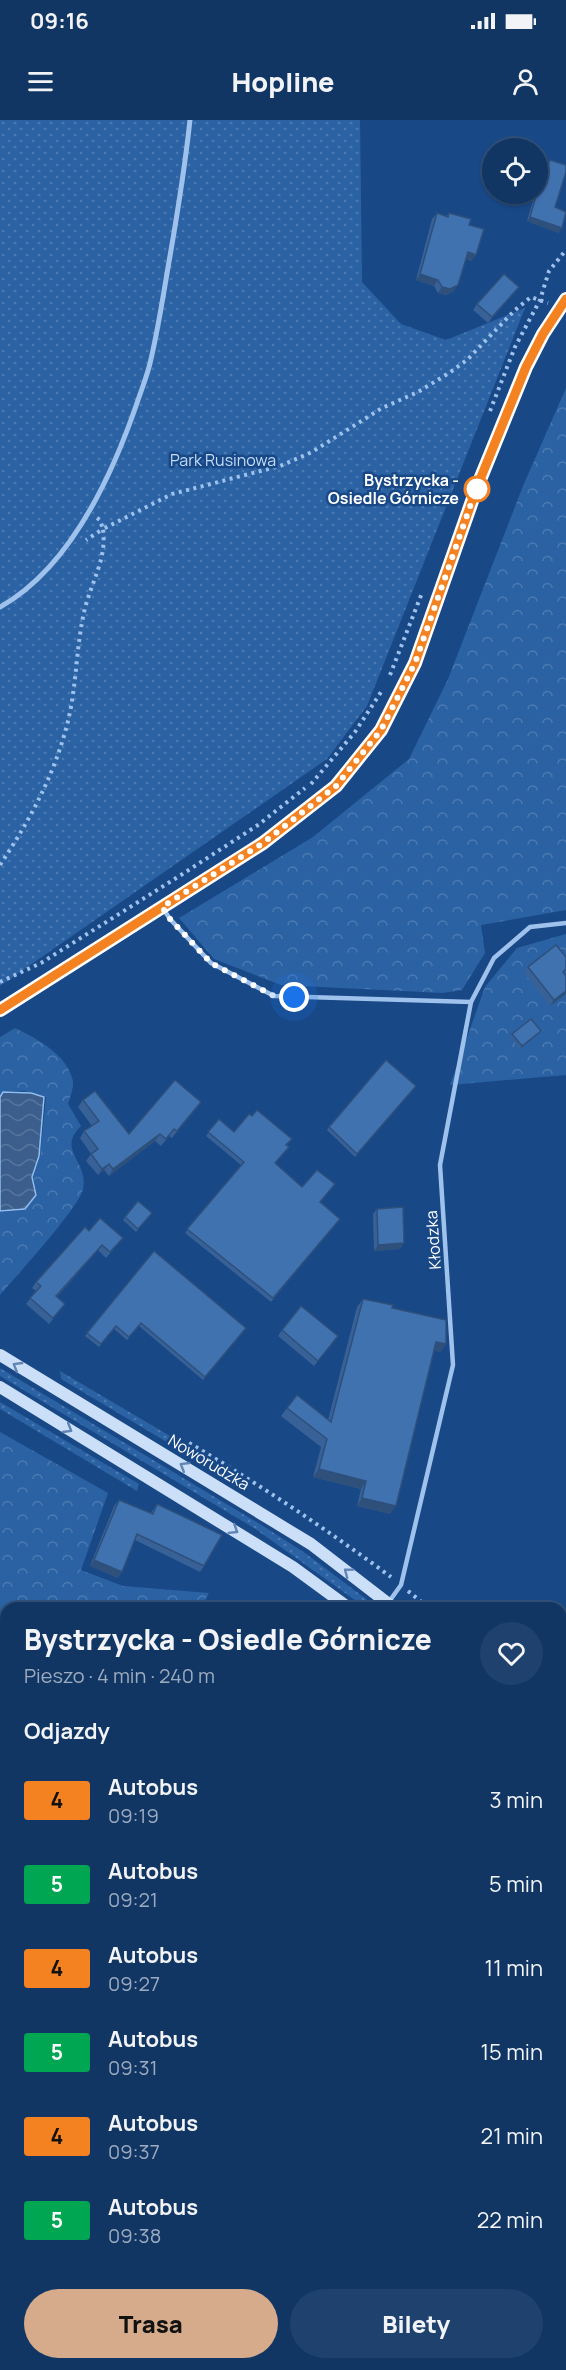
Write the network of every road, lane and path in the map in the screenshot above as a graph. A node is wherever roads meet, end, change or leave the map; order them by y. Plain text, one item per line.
1 (190, 120) edge
2 (566, 250) edge
3 (540, 300) junction
4 (563, 303) edge
5 (487, 417) dead end
6 (88, 513) junction
7 (103, 529) junction
8 (424, 587) dead end
9 (0, 607) edge
10 (389, 677) dead end
11 (386, 686) dead end
12 (0, 865) edge
13 (162, 907) junction
14 (566, 923) edge
15 (0, 982) edge
16 (471, 1002) junction
17 (0, 1011) edge
18 (0, 1355) edge
19 (0, 1387) edge
20 (189, 1443) dead end
21 (401, 1585) junction
22 (341, 1602) edge
23 (387, 1602) edge
24 (392, 1602) edge
25 (422, 1602) edge

1 - 6 street
2 - 3 path
3 - 4 path
3 - 5 path
3 - 7 path
4 - 13 street
6 - 7 path
6 - 9 street
7 - 12 path
8 - 10 path
11 - 15 path
13 - 16 lane
13 - 17 street
14 - 16 lane, Kłodzka
16 - 21 lane, Kłodzka
23 -> 18 main road, Noworudzka
19 -> 22 main road
20 - 21 path
21 - 24 lane, Kłodzka
21 - 25 path

